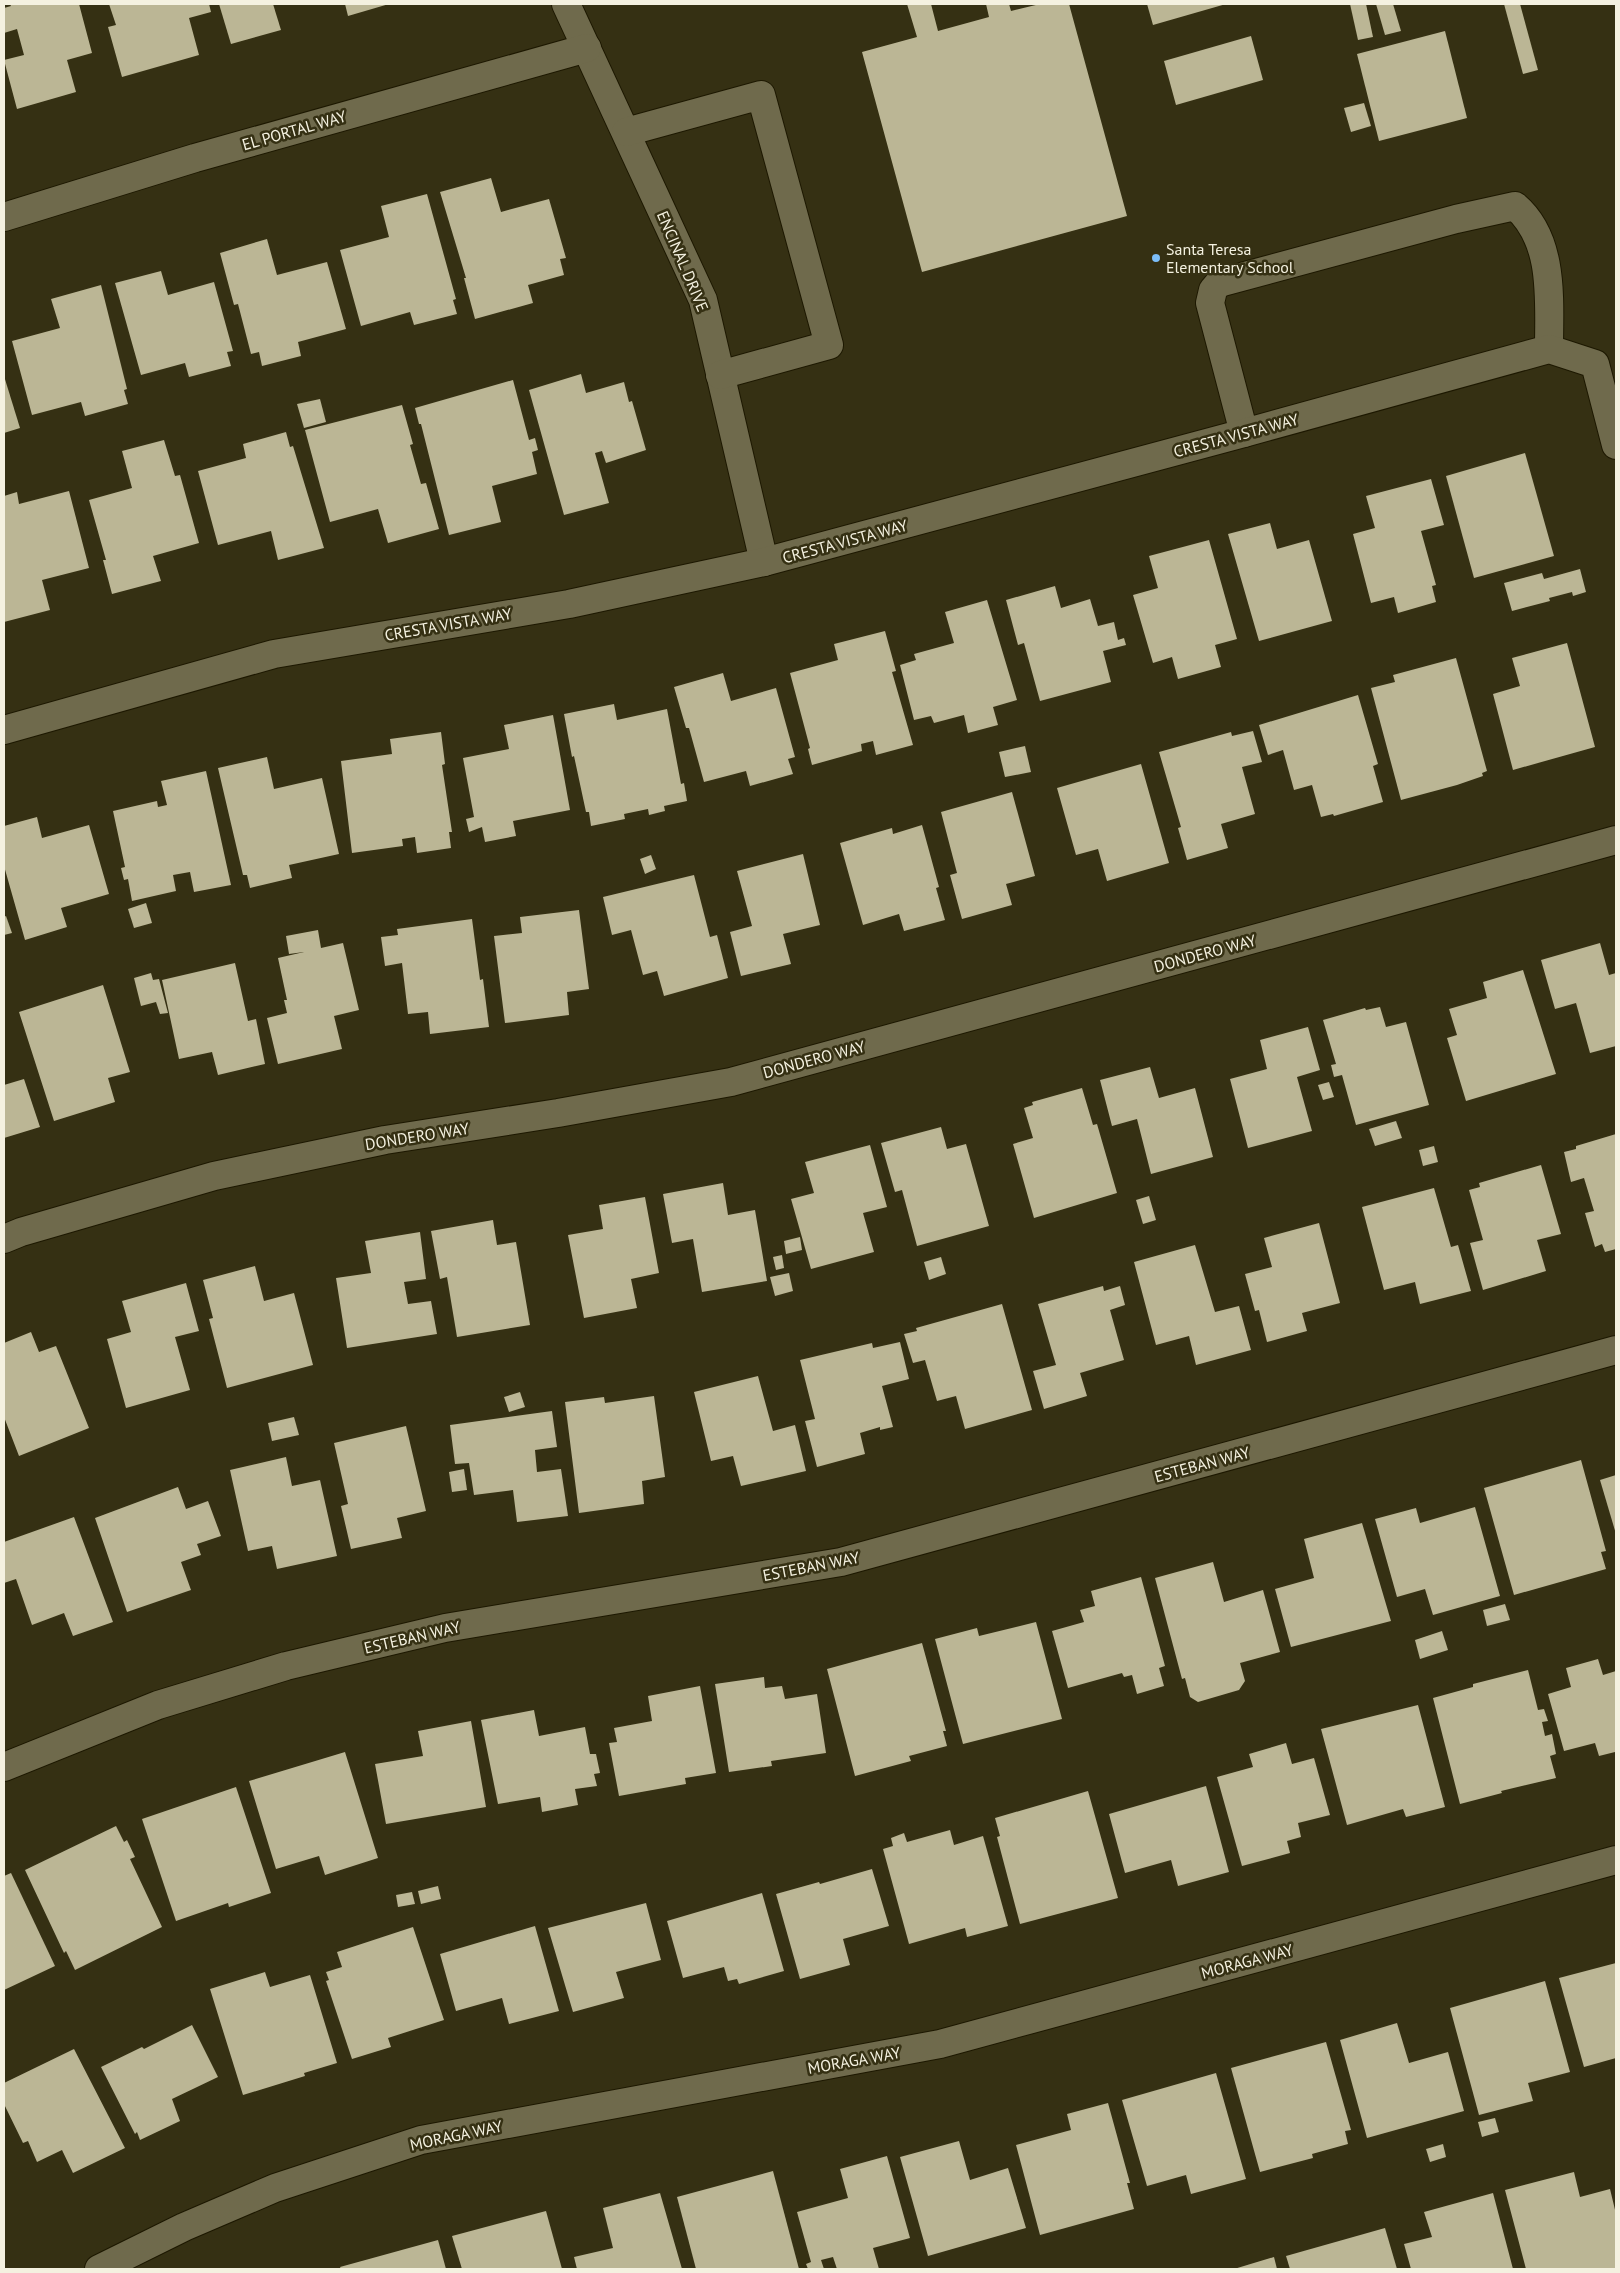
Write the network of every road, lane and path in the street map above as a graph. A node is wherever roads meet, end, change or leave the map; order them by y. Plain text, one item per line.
1 (566, 4) edge
2 (587, 48) junction
3 (626, 132) junction
4 (4, 217) edge
5 (1549, 349) junction
6 (720, 375) junction
7 (1244, 433) junction
8 (1616, 445) edge
9 (764, 562) junction
10 (4, 730) edge
11 (1616, 840) edge
12 (4, 1239) edge
13 (1616, 1350) edge
14 (4, 1767) edge
15 (1616, 1860) edge
16 (99, 2269) edge

1 - 2 street, ENCINAL DRIVE
2 - 3 street, ENCINAL DRIVE
2 - 4 street, EL PORTAL WAY
3 - 6 street, ENCINAL DRIVE
3 - 6 street
5 - 7 street, CRESTA VISTA WAY
5 - 7 street
5 - 8 street
6 - 9 street, ENCINAL DRIVE
7 - 9 street, CRESTA VISTA WAY
9 - 10 street, CRESTA VISTA WAY
11 - 12 street, DONDERO WAY
13 - 14 street, ESTEBAN WAY
15 - 16 street, MORAGA WAY

